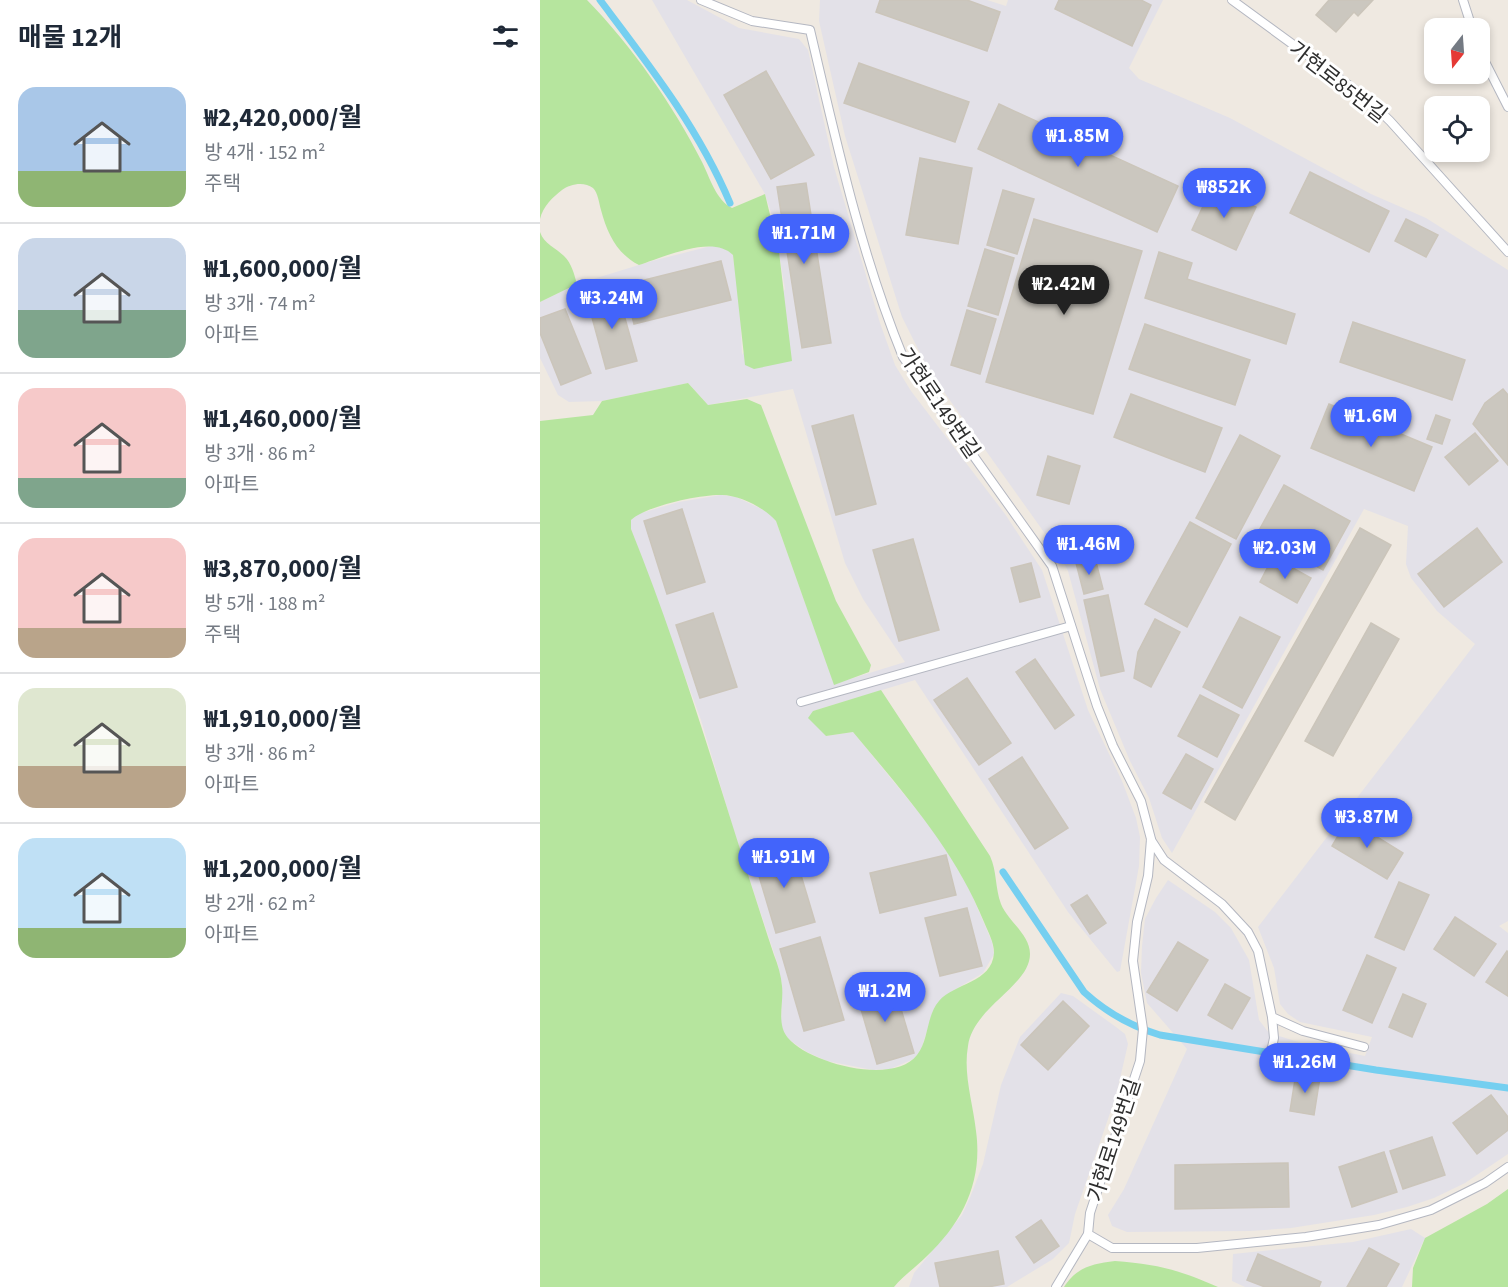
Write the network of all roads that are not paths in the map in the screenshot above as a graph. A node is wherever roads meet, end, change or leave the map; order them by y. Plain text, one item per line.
1 (700, 0) edge
2 (1232, 0) edge
3 (1463, 0) edge
4 (1469, 18) edge
5 (1490, 72) edge
6 (1508, 107) edge
7 (1508, 252) edge
8 (1071, 626) junction
9 (801, 702) dead end
10 (1151, 839) junction
11 (1272, 1017) junction
12 (1364, 1047) dead end
13 (1269, 1061) dead end
14 (1508, 1167) edge
15 (1088, 1234) junction
16 (1056, 1287) edge

1 - 8 lane, 가현로149번길
2 - 7 lane, 가현로85번길
3 - 4 lane
5 - 6 lane
8 - 9 lane
8 - 10 lane, 가현로149번길
10 - 11 lane
10 - 15 lane, 가현로149번길
11 - 12 lane
11 - 13 lane
14 - 15 lane
15 - 16 lane

